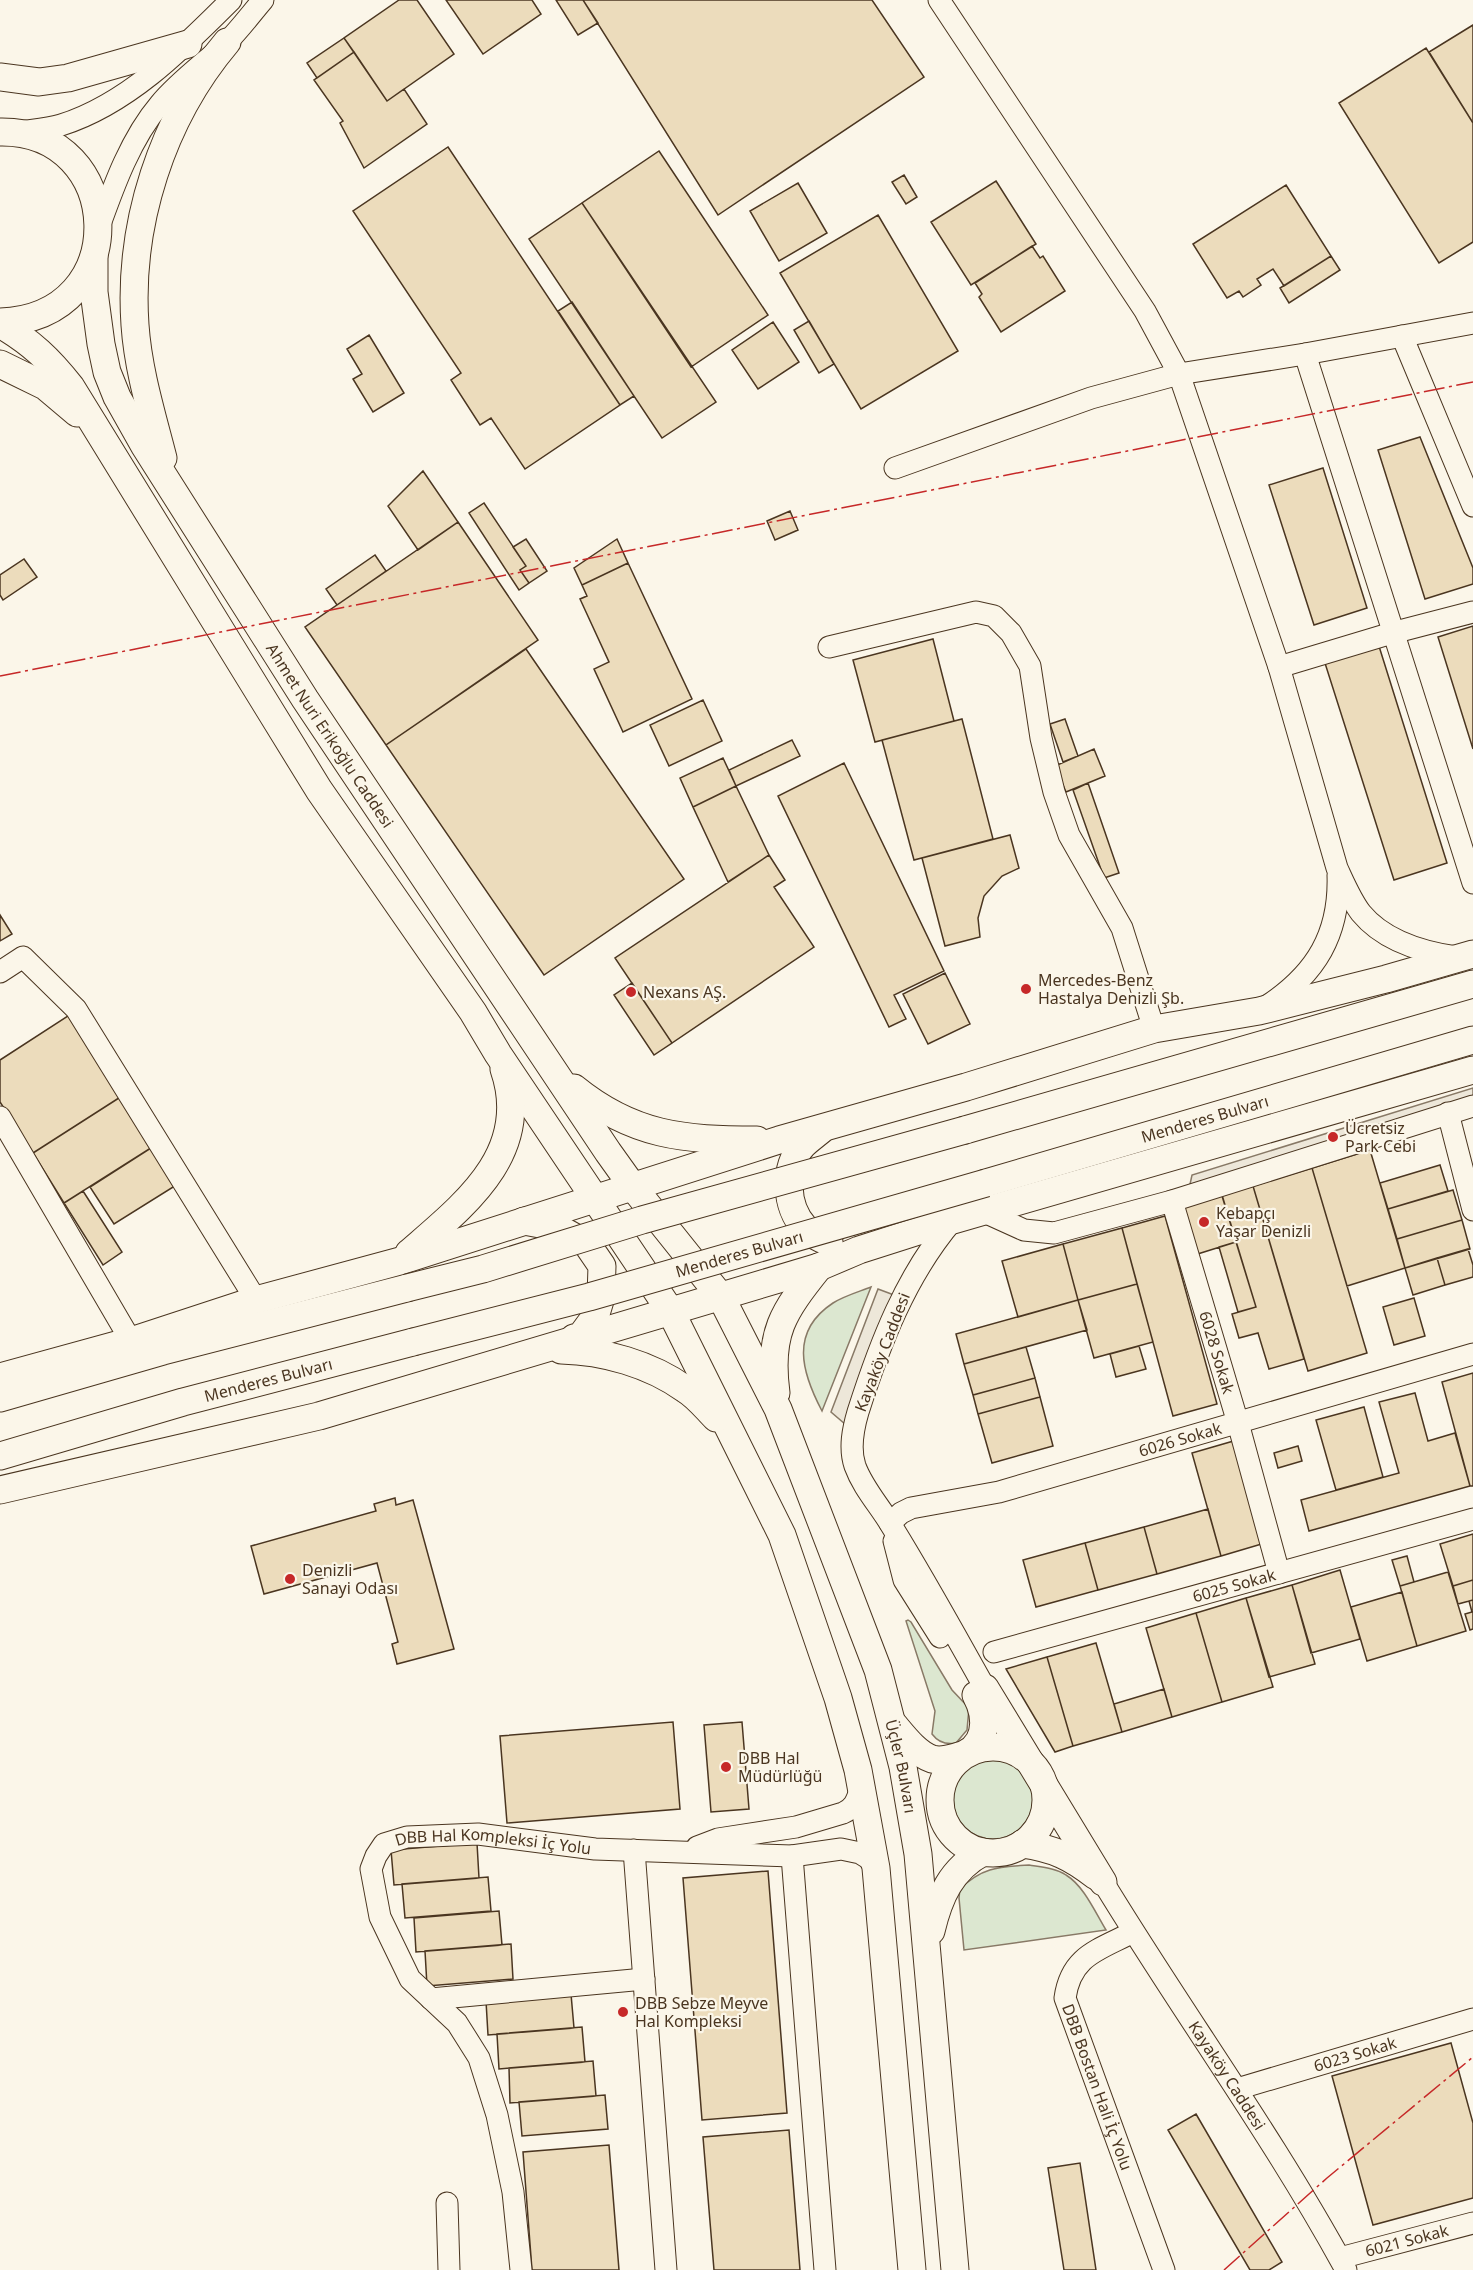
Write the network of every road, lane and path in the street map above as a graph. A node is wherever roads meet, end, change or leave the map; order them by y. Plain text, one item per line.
1 (231, 0) edge
2 (263, 0) edge
3 (939, 0) edge
4 (227, 42) junction
5 (188, 44) junction
6 (0, 77) edge
7 (4, 132) edge
8 (99, 227) junction
9 (94, 257) junction
10 (0, 323) edge
11 (1473, 323) edge
12 (1402, 336) junction
13 (1305, 354) junction
14 (0, 364) edge
15 (1179, 375) junction
16 (105, 439) junction
17 (895, 468) dead end
18 (170, 486) junction
19 (1473, 506) edge
20 (1473, 612) edge
21 (1392, 633) junction
22 (829, 647) dead end
23 (1279, 667) junction
24 (1337, 868) junction
25 (1473, 883) edge
26 (1466, 956) edge
27 (0, 972) edge
28 (1473, 984) edge
29 (1259, 1011) junction
30 (1154, 1029) junction
31 (1473, 1040) edge
32 (498, 1054) junction
33 (1473, 1070) edge
34 (560, 1078) junction
35 (1473, 1106) edge
36 (1448, 1113) junction
37 (0, 1117) edge
38 (825, 1128) junction
39 (779, 1140) junction
40 (633, 1187) junction
41 (596, 1198) junction
42 (1172, 1201) junction
43 (1473, 1210) edge
44 (982, 1211) junction
45 (953, 1220) junction
46 (523, 1221) junction
47 (859, 1250) junction
48 (400, 1261) junction
49 (819, 1267) junction
50 (722, 1297) junction
51 (256, 1300) junction
52 (670, 1312) junction
53 (131, 1341) junction
54 (544, 1350) junction
55 (1473, 1354) edge
56 (0, 1377) edge
57 (0, 1398) edge
58 (778, 1409) junction
59 (1238, 1423) junction
60 (731, 1431) junction
61 (0, 1456) edge
62 (0, 1490) edge
63 (1473, 1519) edge
64 (890, 1523) junction
65 (1279, 1573) junction
66 (994, 1652) dead end
67 (980, 1691) junction
68 (894, 1725) junction
69 (970, 1751) junction
70 (1040, 1776) junction
71 (861, 1788) junction
72 (1022, 1844) junction
73 (634, 1850) junction
74 (684, 1851) junction
75 (983, 1852) junction
76 (792, 1856) junction
77 (876, 1868) junction
78 (1103, 1882) junction
79 (1133, 1932) junction
80 (927, 1947) junction
81 (644, 1979) junction
82 (431, 1999) junction
83 (1473, 2019) edge
84 (1237, 2089) junction
85 (447, 2203) dead end
86 (1473, 2223) edge
87 (1343, 2264) edge
88 (449, 2270) edge
89 (521, 2270) edge
90 (666, 2270) edge
91 (825, 2270) edge
92 (912, 2270) edge
93 (955, 2270) edge
94 (1164, 2270) edge

1 - 5 street
2 - 4 street
3 - 15 street
4 - 8 street
4 - 18 main road
5 - 6 main road
5 - 7 street
7 - 8 main road
8 - 9 main road
9 - 10 main road
9 - 18 main road, Ahmet Nuri Erikoğlu Caddesi
10 - 16 main road
11 - 12 street
12 - 13 street
12 - 19 street
13 - 15 street
13 - 21 street
14 - 16 main road
15 - 17 street
15 - 23 street
16 - 32 main road
18 - 34 main road, Ahmet Nuri Erikoğlu Caddesi
20 - 21 street
21 - 23 street
21 - 25 street
22 - 30 street
23 - 24 street
24 - 26 street
24 - 29 street
26 - 29 main road
27 - 51 street
28 - 57 main road, bridge
29 - 30 main road
30 - 38 main road
31 - 61 main road, Menderes Bulvarı, bridge
32 - 41 main road
32 - 48 main road
33 - 44 main road
34 - 39 main road
34 - 40 main road, Ahmet Nuri Erikoğlu Caddesi
35 - 36 street
36 - 42 street
36 - 43 street
37 - 53 street
38 - 39 main road
38 - 47 main road
39 - 40 main road
40 - 41 main road
40 - 50 main road, Ahmet Nuri Erikoğlu Caddesi
41 - 46 main road
41 - 52 main road
42 - 44 street
42 - 59 street, 6028 Sokak
44 - 45 main road
45 - 47 main road
45 - 64 street, Kayaköy Caddesi
46 - 48 main road
46 - 54 main road
47 - 49 main road
48 - 51 main road
49 - 50 main road
49 - 58 main road
50 - 52 main road
50 - 58 main road, Üçler Bulvarı
51 - 53 main road
52 - 54 main road
52 - 60 main road
53 - 56 main road
54 - 60 main road
54 - 62 main road
55 - 59 street, 6026 Sokak
58 - 68 main road, Üçler Bulvarı
59 - 64 street, 6026 Sokak
59 - 65 street, 6028 Sokak
60 - 71 main road
63 - 65 street, 6025 Sokak
64 - 67 street, Kayaköy Caddesi
65 - 66 street, 6025 Sokak
67 - 69 main road
67 - 70 main road
68 - 69 main road
68 - 80 main road, Üçler Bulvarı
69 - 70 main road
69 - 75 main road
70 - 72 main road
70 - 78 main road
71 - 74 street, DBB Hal Kompleksi İç Yolu
71 - 77 main road
72 - 75 main road
72 - 78 main road
73 - 74 street, DBB Hal Kompleksi İç Yolu
73 - 81 street
73 - 82 street, DBB Hal Kompleksi İç Yolu
74 - 76 street, DBB Hal Kompleksi İç Yolu
75 - 80 main road
76 - 77 street, DBB Hal Kompleksi İç Yolu
76 - 91 street
77 - 92 main road
78 - 79 street, Kayaköy Caddesi
79 - 84 street, Kayaköy Caddesi
79 - 94 street, DBB Bostan Hali İç Yolu
80 - 93 main road, Üçler Bulvarı
81 - 82 street
81 - 90 street
82 - 89 street, DBB Hal Kompleksi İç Yolu
83 - 84 street, 6023 Sokak
84 - 87 street, Kayaköy Caddesi
85 - 88 street
86 - 87 street, 6021 Sokak

